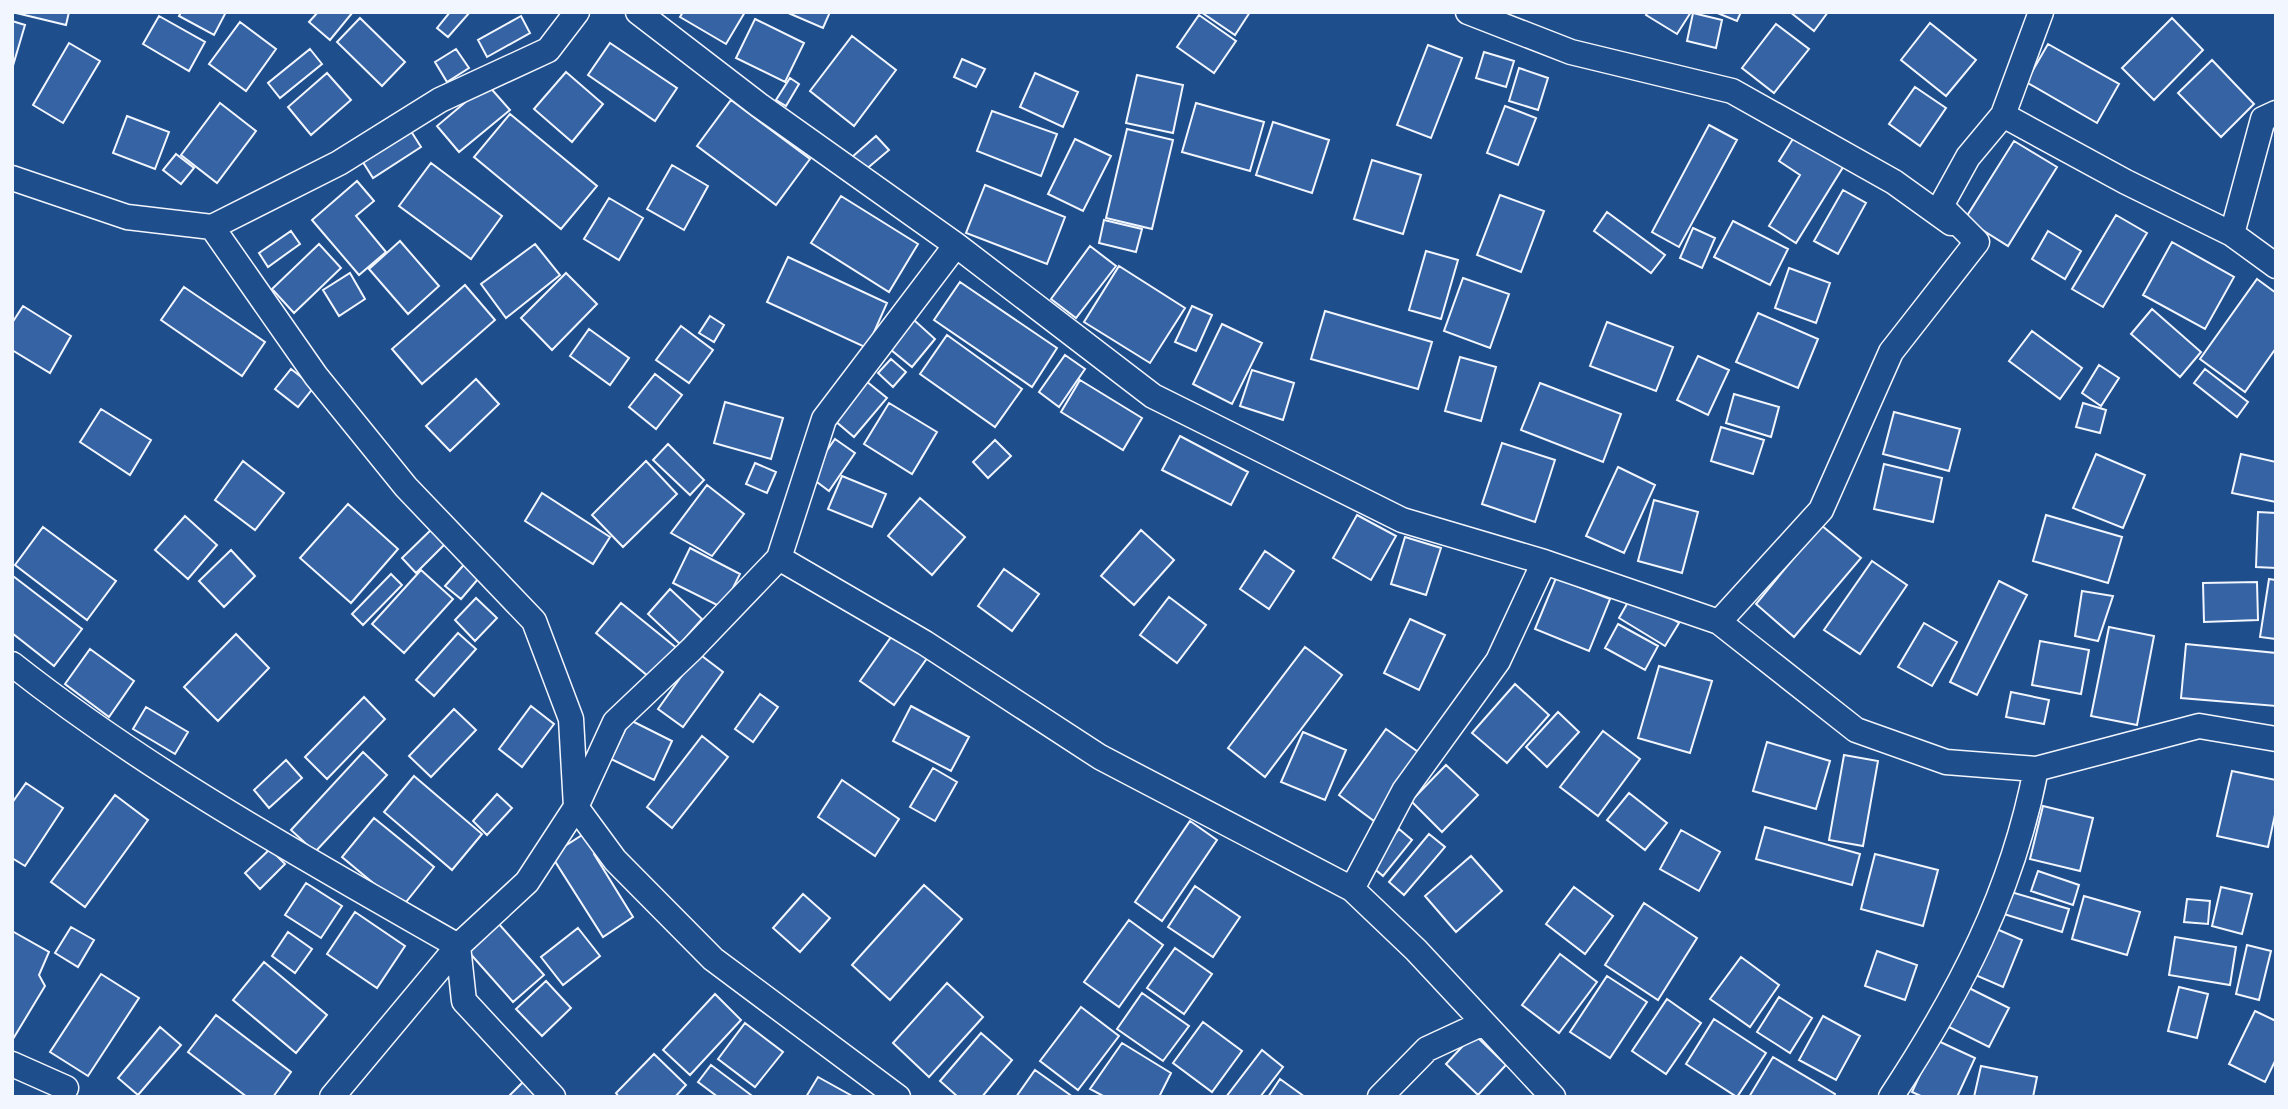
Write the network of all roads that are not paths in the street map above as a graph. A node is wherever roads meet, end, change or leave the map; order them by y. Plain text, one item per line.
1 (577, 12) edge
2 (638, 12) edge
3 (1468, 12) edge
4 (2041, 12) edge
5 (2276, 113) edge
6 (2003, 115) junction
7 (12, 178) edge
8 (212, 227) junction
9 (2232, 234) junction
10 (1977, 242) junction
11 (956, 245) junction
12 (2276, 266) edge
13 (779, 558) junction
14 (1544, 562) junction
15 (1719, 622) junction
16 (12, 664) edge
17 (2276, 739) edge
18 (2036, 769) junction
19 (576, 807) junction
20 (1352, 889) junction
21 (458, 946) junction
22 (1483, 1023) junction
23 (12, 1063) edge
24 (66, 1088) dead end
25 (332, 1097) edge
26 (553, 1097) edge
27 (898, 1097) edge
28 (1380, 1097) edge
29 (1552, 1097) edge
30 (1891, 1097) edge

1 - 8 street
2 - 11 street
3 - 10 street
4 - 6 street
5 - 9 street
6 - 9 street
6 - 10 street
7 - 8 street
8 - 19 street
9 - 12 street
10 - 15 street
11 - 13 street
11 - 14 street
13 - 19 street
13 - 20 street
14 - 15 street
14 - 20 street
15 - 18 street
16 - 21 street
17 - 18 street
18 - 30 street
19 - 21 street
19 - 27 street
20 - 22 street
21 - 25 street
21 - 26 street
22 - 28 street
22 - 29 street
23 - 24 street

